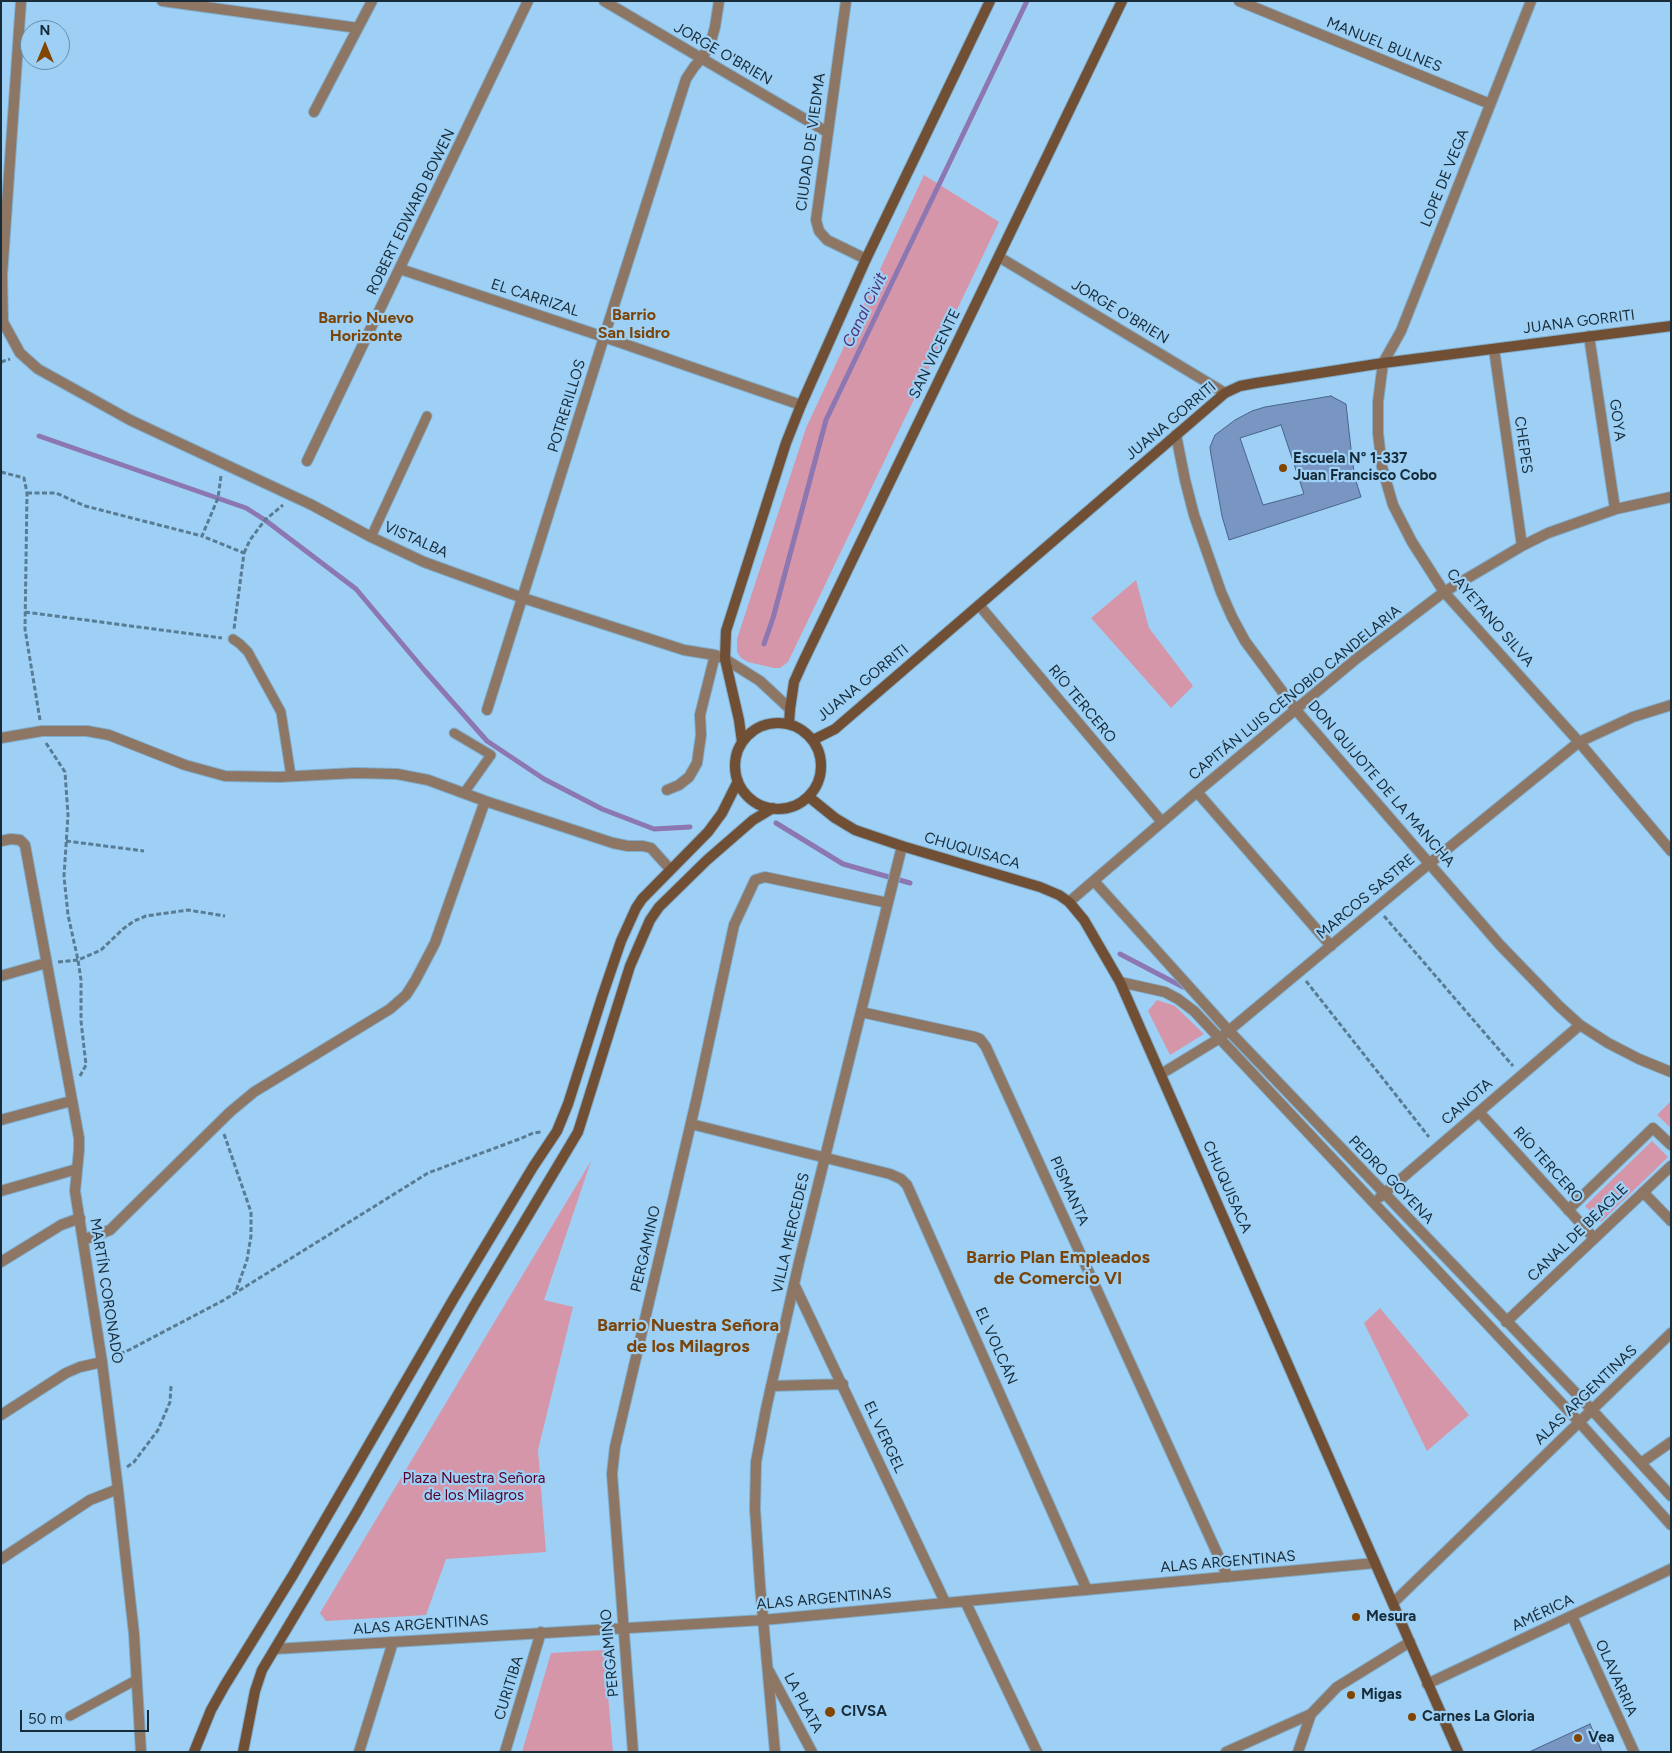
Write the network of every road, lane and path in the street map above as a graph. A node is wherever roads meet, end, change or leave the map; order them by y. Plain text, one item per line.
1 (21, 1) edge
2 (162, 1) edge
3 (372, 1) edge
4 (528, 1) edge
5 (604, 1) edge
6 (719, 1) edge
7 (846, 1) edge
8 (990, 1) edge
9 (1122, 1) edge
10 (1239, 1) edge
11 (1531, 1) edge
12 (358, 28) junction
13 (701, 60) junction
14 (1490, 104) junction
15 (314, 112) dead end
16 (827, 132) junction
17 (999, 257) junction
18 (866, 259) junction
19 (400, 269) junction
20 (1671, 326) edge
21 (604, 336) junction
22 (1589, 336) junction
23 (1494, 349) junction
24 (1384, 363) junction
25 (1225, 393) junction
26 (801, 405) junction
27 (427, 416) dead end
28 (1176, 435) junction
29 (307, 462) dead end
30 (225, 464) junction
31 (1, 472) edge
32 (28, 493) junction
33 (294, 496) junction
34 (1671, 497) edge
35 (1614, 509) junction
36 (202, 536) junction
37 (371, 536) junction
38 (1522, 546) junction
39 (244, 553) junction
40 (1444, 592) junction
41 (523, 598) junction
42 (979, 605) junction
43 (25, 612) junction
44 (233, 639) junction
45 (720, 657) junction
46 (1671, 705) edge
47 (790, 709) junction
48 (488, 710) dead end
49 (1296, 710) junction
50 (789, 724) junction
51 (42, 731) junction
52 (454, 733) dead end
53 (1, 738) edge
54 (813, 740) junction
55 (742, 742) junction
56 (1580, 742) junction
57 (291, 776) junction
58 (738, 781) junction
59 (666, 790) dead end
60 (1197, 792) junction
61 (464, 793) junction
62 (809, 797) junction
63 (485, 801) junction
64 (773, 808) junction
65 (1162, 822) junction
66 (66, 840) junction
67 (1, 841) edge
68 (902, 846) junction
69 (144, 851) dead end
70 (1671, 851) edge
71 (1430, 863) junction
72 (670, 869) junction
73 (1094, 881) junction
74 (1069, 902) junction
75 (888, 903) junction
76 (1377, 908) junction
77 (226, 916) dead end
78 (1332, 946) junction
79 (78, 960) junction
80 (46, 964) junction
81 (1299, 973) junction
82 (1, 976) edge
83 (1120, 982) junction
84 (861, 1012) junction
85 (1580, 1025) junction
86 (1229, 1031) junction
87 (1220, 1038) junction
88 (1671, 1072) edge
89 (1161, 1074) junction
90 (1521, 1076) junction
91 (67, 1080) junction
92 (71, 1101) junction
93 (1479, 1112) junction
94 (1, 1120) edge
95 (220, 1122) junction
96 (691, 1124) junction
97 (557, 1131) junction
98 (1671, 1145) edge
99 (1437, 1148) junction
100 (825, 1157) junction
101 (1671, 1166) edge
102 (77, 1169) junction
103 (1, 1191) edge
104 (1642, 1192) junction
105 (1384, 1193) junction
106 (1373, 1202) junction
107 (1568, 1210) junction
108 (80, 1218) junction
109 (1671, 1221) edge
110 (1594, 1238) junction
111 (83, 1240) junction
112 (1, 1262) edge
113 (794, 1284) junction
114 (236, 1292) junction
115 (1506, 1322) junction
116 (1671, 1333) edge
117 (102, 1362) junction
118 (843, 1384) junction
119 (171, 1386) dead end
120 (771, 1386) junction
121 (1592, 1410) junction
122 (1, 1414) edge
123 (1580, 1422) junction
124 (1671, 1442) edge
125 (1641, 1463) junction
126 (116, 1474) junction
127 (118, 1489) junction
128 (1671, 1496) edge
129 (1671, 1525) edge
130 (1, 1559) edge
131 (1375, 1563) junction
132 (1671, 1570) edge
133 (1228, 1577) junction
134 (1087, 1590) junction
135 (965, 1601) junction
136 (945, 1602) junction
137 (1393, 1603) junction
138 (1572, 1616) junction
139 (762, 1620) junction
140 (623, 1628) junction
141 (541, 1632) junction
142 (393, 1642) junction
143 (1410, 1642) junction
144 (275, 1650) junction
145 (767, 1668) junction
146 (136, 1680) junction
147 (1427, 1684) junction
148 (1311, 1714) junction
149 (70, 1716) dead end
150 (141, 1752) edge
151 (194, 1752) edge
152 (243, 1752) edge
153 (359, 1752) edge
154 (505, 1752) edge
155 (633, 1752) edge
156 (775, 1752) edge
157 (812, 1752) edge
158 (1037, 1752) edge
159 (1226, 1752) edge
160 (1298, 1752) edge
161 (1458, 1752) edge
162 (1634, 1752) edge

1 - 30 street, VISTALBA
2 - 12 street
3 - 12 street
4 - 19 street, ROBERT EDWARD BOWEN
5 - 13 street, JORGE O'BRIEN
6 - 13 street, POTRERILLOS
7 - 16 street, CIUDAD DE VIEDMA
8 - 18 main road
9 - 17 main road, SAN VICENTE
10 - 14 street, MANUEL BULNES
11 - 14 street, LOPE DE VEGA
12 - 15 street
13 - 16 street, JORGE O'BRIEN
13 - 21 street, POTRERILLOS
14 - 24 street, LOPE DE VEGA
16 - 18 street, CIUDAD DE VIEDMA
17 - 25 street, JORGE O'BRIEN
17 - 47 main road, SAN VICENTE
18 - 26 main road
19 - 21 street, EL CARRIZAL
19 - 29 street, ROBERT EDWARD BOWEN
20 - 22 main road, JUANA GORRITI
21 - 26 street, EL CARRIZAL
21 - 41 street, POTRERILLOS
22 - 23 main road, JUANA GORRITI
22 - 35 street, GOYA
23 - 24 main road, JUANA GORRITI
23 - 38 street, CHEPES
24 - 25 main road, JUANA GORRITI
24 - 40 street, CAYETANO SILVA
25 - 28 main road, JUANA GORRITI
26 - 45 main road
27 - 37 lane
28 - 42 main road, JUANA GORRITI
28 - 49 street, DON QUIJOTE DE LA MANCHA
30 - 33 street, VISTALBA
30 - 36 path
31 - 32 path
32 - 36 path
32 - 43 path
33 - 37 street, VISTALBA
33 - 39 path
34 - 35 street, CAPITÁN LUIS CENOBIO CANDELARIA
35 - 38 street, CAPITÁN LUIS CENOBIO CANDELARIA
36 - 39 path
37 - 41 street, VISTALBA
38 - 40 street, CAPITÁN LUIS CENOBIO CANDELARIA
39 - 44 path
40 - 49 street, CAPITÁN LUIS CENOBIO CANDELARIA
40 - 56 street, CAYETANO SILVA
41 - 45 street, VISTALBA
41 - 48 street, POTRERILLOS
42 - 54 main road, JUANA GORRITI
42 - 65 street, RÍO TERCERO
43 - 44 path
43 - 51 path
44 - 57 lane
45 - 47 street, VISTALBA
45 - 55 main road
45 - 59 street
46 - 56 street, MARCOS SASTRE
47 - 50 main road, SAN VICENTE
49 - 60 street, CAPITÁN LUIS CENOBIO CANDELARIA
49 - 71 street, DON QUIJOTE DE LA MANCHA
50 - 54 main road
50 - 55 main road
51 - 53 street
51 - 57 street
51 - 66 path
52 - 61 lane
54 - 62 main road
55 - 58 main road
56 - 70 street, CAYETANO SILVA
56 - 71 street, MARCOS SASTRE
57 - 61 street
58 - 64 main road
58 - 72 main road
60 - 65 street, CAPITÁN LUIS CENOBIO CANDELARIA
60 - 78 street
61 - 63 street
62 - 64 main road
62 - 68 main road, CHUQUISACA
63 - 72 street
63 - 95 street
64 - 144 main road
65 - 73 street, CAPITÁN LUIS CENOBIO CANDELARIA
66 - 69 path
66 - 79 path
67 - 80 street, MARTÍN CORONADO
68 - 74 main road, CHUQUISACA
68 - 75 street, VILLA MERCEDES
71 - 76 street, MARCOS SASTRE
71 - 85 street, DON QUIJOTE DE LA MANCHA
72 - 97 main road
73 - 74 street, CAPITÁN LUIS CENOBIO CANDELARIA
73 - 86 street, PEDRO GOYENA
74 - 83 main road, CHUQUISACA
75 - 84 street, VILLA MERCEDES
75 - 96 street, PERGAMINO
76 - 78 street, MARCOS SASTRE
76 - 90 path
77 - 79 path
78 - 81 street, MARCOS SASTRE
79 - 80 path
79 - 91 path
80 - 82 street
80 - 91 street, MARTÍN CORONADO
81 - 86 street, MARCOS SASTRE
81 - 99 path
83 - 87 street, PEDRO GOYENA
83 - 89 main road, CHUQUISACA
84 - 100 street, VILLA MERCEDES
84 - 133 street, PISMANTA
85 - 88 street, DON QUIJOTE DE LA MANCHA
85 - 90 street, CANOTA
86 - 87 street, MARCOS SASTRE
86 - 105 street, PEDRO GOYENA
87 - 89 street, MARCOS SASTRE
87 - 106 street, PEDRO GOYENA
89 - 131 main road, CHUQUISACA
90 - 93 street, CANOTA
91 - 92 street, MARTÍN CORONADO
92 - 94 street
92 - 102 street, MARTÍN CORONADO
93 - 99 street, CANOTA
93 - 107 street, RÍO TERCERO
95 - 111 street
95 - 114 path
96 - 100 street, EL VOLCÁN
96 - 140 street, PERGAMINO
97 - 114 path
97 - 151 main road
98 - 107 street, CANAL DE BEAGLE
99 - 105 street, CANOTA
100 - 113 street, VILLA MERCEDES
100 - 134 street, EL VOLCÁN
101 - 104 street, CANAL DE BEAGLE
102 - 103 street
102 - 108 street, MARTÍN CORONADO
104 - 109 street
104 - 110 street, CANAL DE BEAGLE
105 - 106 street, CANOTA
105 - 115 street, PEDRO GOYENA
106 - 123 street, PEDRO GOYENA
107 - 110 street, RÍO TERCERO
108 - 111 street, MARTÍN CORONADO
108 - 112 street
110 - 115 street, CANAL DE BEAGLE
111 - 117 street, MARTÍN CORONADO
113 - 118 street, EL VERGEL
113 - 120 street, VILLA MERCEDES
114 - 117 path
115 - 121 street, PEDRO GOYENA
116 - 121 street, ALAS ARGENTINAS
117 - 122 street
117 - 126 street, MARTÍN CORONADO
118 - 120 street
118 - 136 street, EL VERGEL
119 - 126 path
120 - 139 street, VILLA MERCEDES
121 - 123 street, ALAS ARGENTINAS
121 - 125 street, PEDRO GOYENA
123 - 129 street, PEDRO GOYENA
123 - 137 street, ALAS ARGENTINAS
124 - 125 street
125 - 128 street, PEDRO GOYENA
126 - 127 street, MARTÍN CORONADO
127 - 130 street
127 - 146 street, MARTÍN CORONADO
131 - 133 street, ALAS ARGENTINAS
131 - 137 main road, CHUQUISACA
132 - 138 street, AMÉRICA
133 - 134 street, ALAS ARGENTINAS
134 - 135 street, ALAS ARGENTINAS
135 - 136 street, ALAS ARGENTINAS
135 - 158 street
136 - 139 street, ALAS ARGENTINAS
137 - 143 main road, CHUQUISACA
138 - 147 street, AMÉRICA
138 - 162 street, OLAVARRIA
139 - 140 street, ALAS ARGENTINAS
139 - 145 street, VILLA MERCEDES
140 - 141 street, ALAS ARGENTINAS
140 - 155 street, PERGAMINO
141 - 142 street, ALAS ARGENTINAS
141 - 154 street, CURITIBA
142 - 144 street, ALAS ARGENTINAS
142 - 153 street
143 - 147 main road, CHUQUISACA
143 - 148 street
144 - 152 main road
145 - 156 street, VILLA MERCEDES
145 - 157 street, LA PLATA
146 - 149 lane
146 - 150 street, MARTÍN CORONADO
147 - 161 main road, CHUQUISACA
148 - 159 street
148 - 160 street

